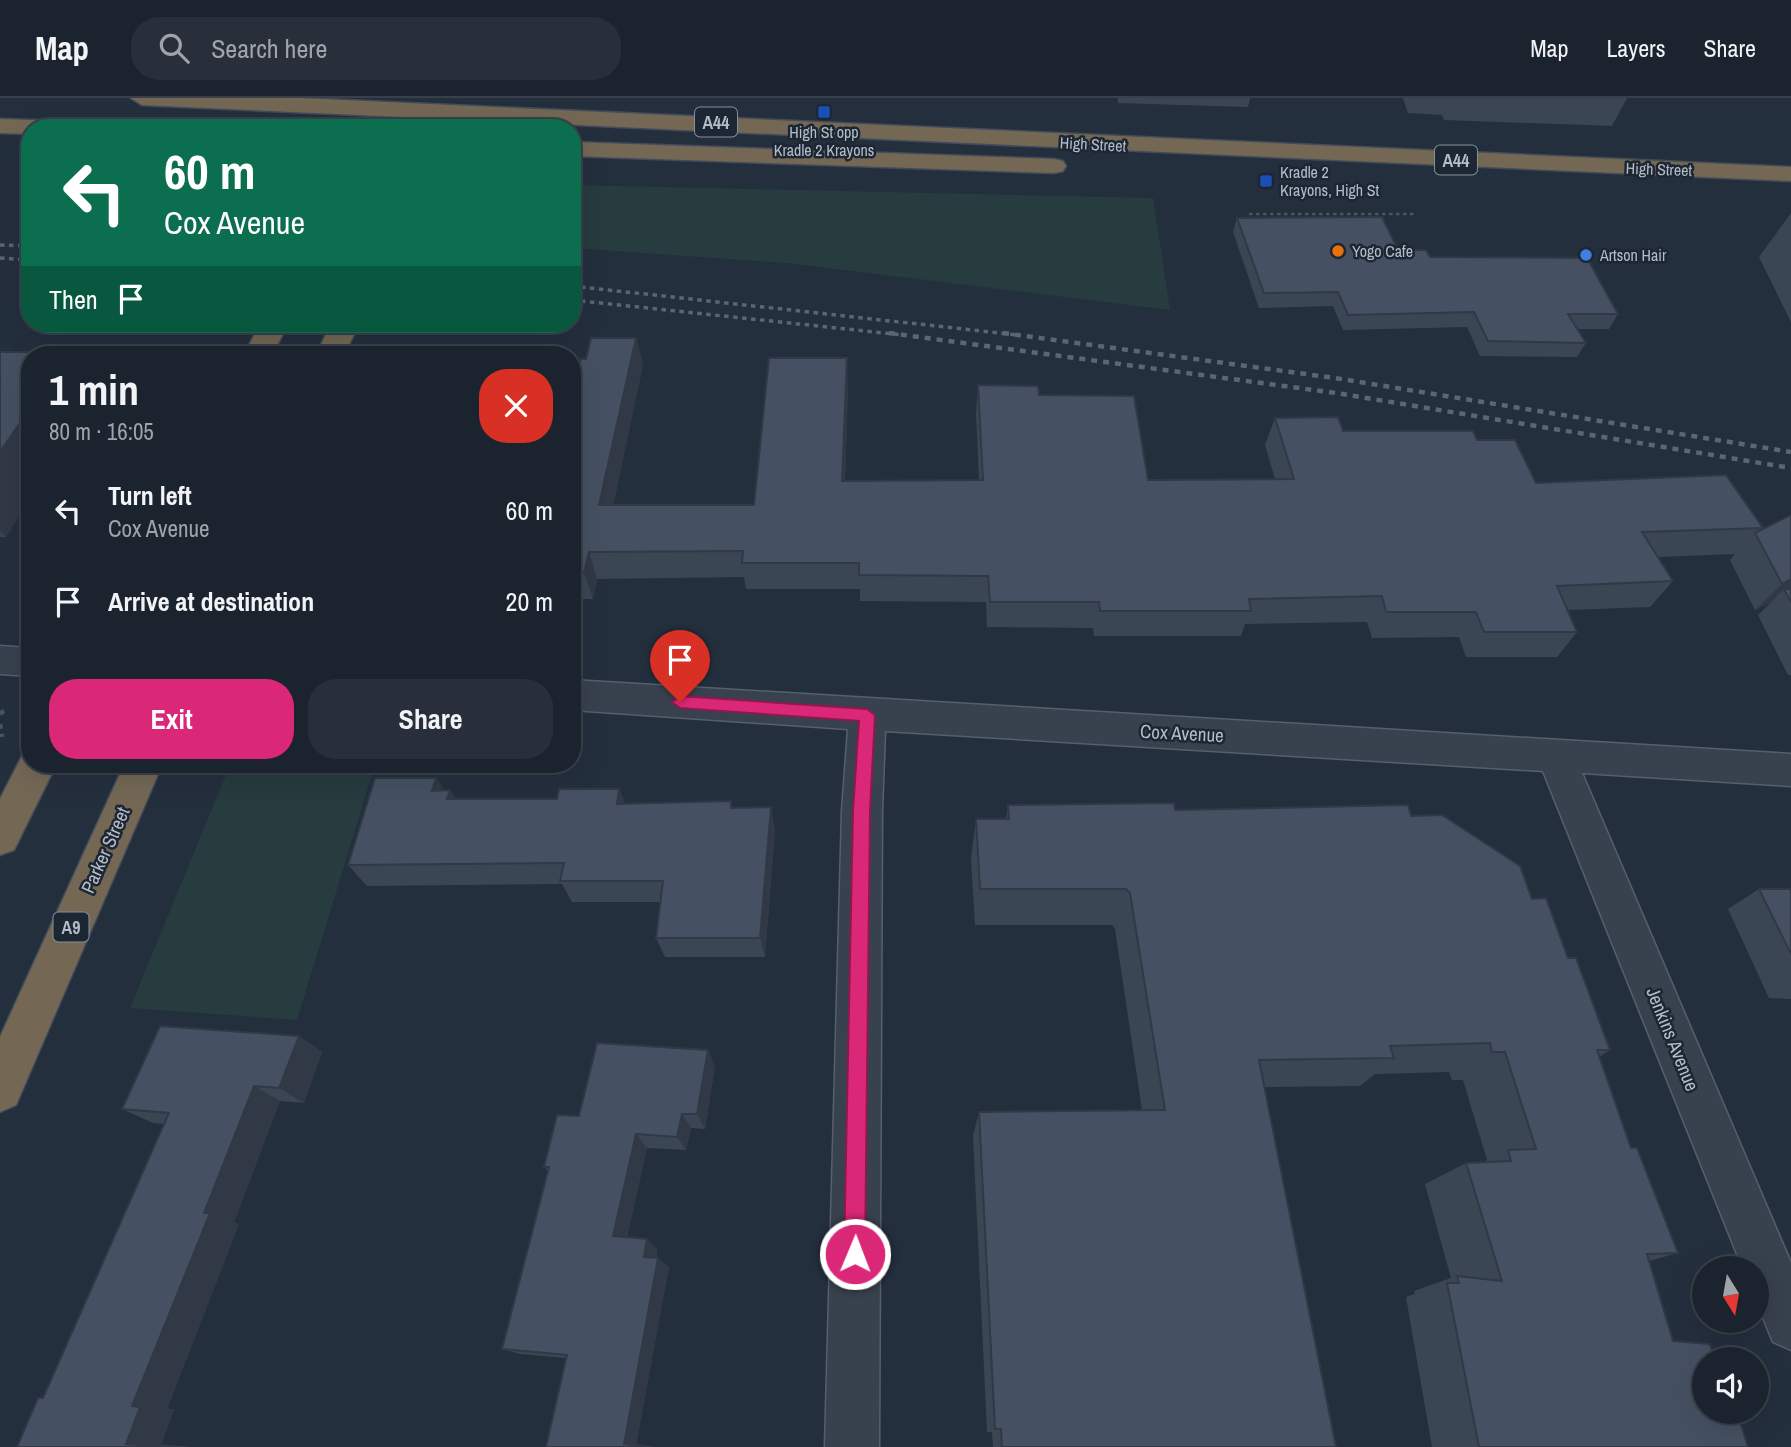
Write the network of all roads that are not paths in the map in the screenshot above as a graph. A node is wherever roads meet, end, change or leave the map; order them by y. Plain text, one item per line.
1 (142, 98) edge
2 (262, 98) edge
3 (534, 98) edge
4 (236, 102) junction
5 (394, 112) edge
6 (437, 112) edge
7 (591, 117) junction
8 (0, 126) edge
9 (21, 127) edge
10 (581, 149) edge
11 (1076, 166) dead end
12 (1103, 166) dead end
13 (1791, 174) edge
14 (1791, 193) edge
15 (0, 660) edge
16 (21, 661) edge
17 (581, 696) edge
18 (867, 715) junction
19 (1555, 754) junction
20 (1791, 769) edge
21 (33, 773) edge
22 (139, 773) edge
23 (0, 838) edge
24 (0, 1090) edge
25 (1791, 1324) edge
26 (852, 1447) edge

1 - 4 highway, A44
2 - 4 highway
3 - 7 highway
4 - 5 highway, A44
5 - 6 highway, High Street / A44
6 - 7 highway, High Street / A44
7 - 13 highway, High Street / A44
8 - 9 highway
10 - 11 highway, High Street / A44
12 - 14 highway, High Street / A44
15 - 16 street
17 - 18 street, Cox Avenue
18 - 19 street, Cox Avenue
18 - 26 street
19 - 20 street, Cox Avenue
19 - 25 street, Jenkins Avenue
21 - 23 highway
22 - 24 highway, Parker Street / A9

